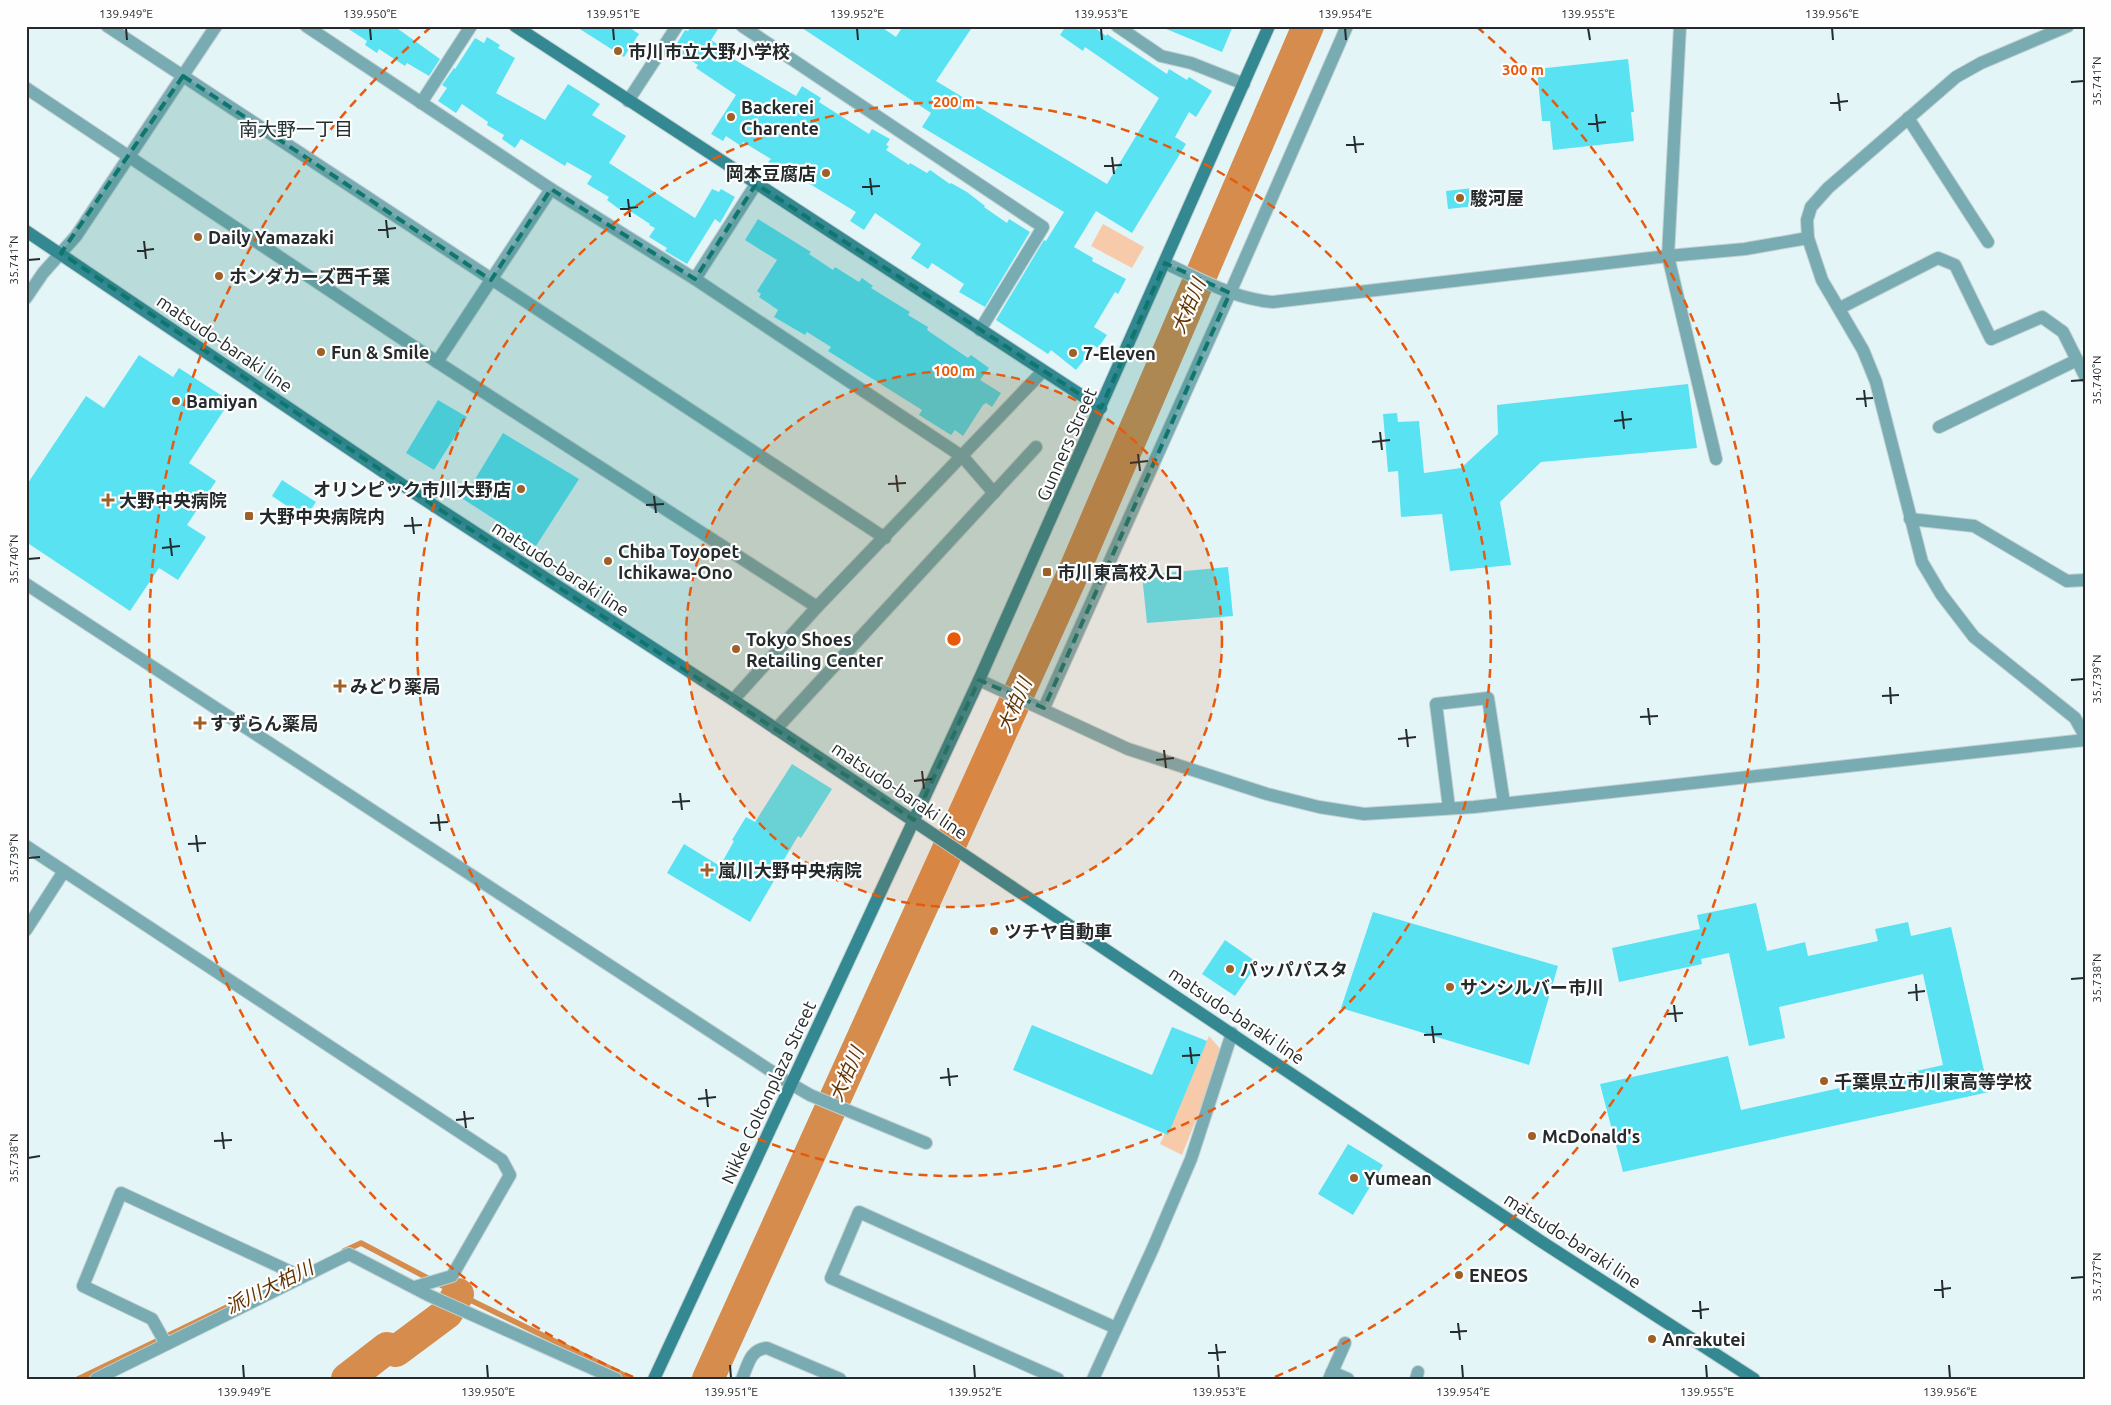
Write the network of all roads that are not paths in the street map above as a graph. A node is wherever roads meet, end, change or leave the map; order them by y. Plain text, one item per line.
1 (107, 26) edge
2 (216, 26) edge
3 (306, 26) edge
4 (471, 26) edge
5 (514, 26) edge
6 (677, 26) edge
7 (742, 26) edge
8 (1117, 26) edge
9 (1269, 26) edge
10 (1347, 26) edge
11 (1680, 26) edge
12 (2068, 26) edge
13 (183, 76) junction
14 (1244, 84) junction
15 (26, 88) edge
16 (628, 100) junction
17 (422, 103) junction
18 (1908, 118) junction
19 (130, 156) junction
20 (756, 184) junction
21 (551, 189) junction
22 (26, 231) edge
23 (1808, 238) junction
24 (1988, 242) dead end
25 (61, 253) junction
26 (1668, 256) junction
27 (1165, 263) junction
28 (695, 279) junction
29 (491, 280) junction
30 (1230, 293) junction
31 (26, 298) edge
32 (1840, 308) junction
33 (980, 330) junction
34 (2077, 360) junction
35 (437, 362) junction
36 (1044, 371) junction
37 (2085, 376) edge
38 (1101, 408) junction
39 (1939, 427) dead end
40 (1036, 447) dead end
41 (963, 457) junction
42 (1716, 459) dead end
43 (994, 492) junction
44 (1910, 520) junction
45 (885, 538) junction
46 (2085, 580) edge
47 (26, 584) edge
48 (817, 607) junction
49 (979, 680) junction
50 (733, 700) junction
51 (1044, 708) junction
52 (2080, 719) edge
53 (776, 729) junction
54 (2085, 738) edge
55 (1504, 804) junction
56 (1449, 808) junction
57 (914, 820) junction
58 (26, 846) edge
59 (64, 871) junction
60 (26, 930) edge
61 (1232, 1033) junction
62 (791, 1084) junction
63 (926, 1143) dead end
64 (302, 1277) junction
65 (415, 1287) junction
66 (1116, 1328) junction
67 (1345, 1343) dead end
68 (166, 1344) junction
69 (1330, 1375) edge
70 (1094, 1378) edge
71 (96, 1379) edge
72 (616, 1379) edge
73 (654, 1379) edge
74 (742, 1379) edge
75 (840, 1379) edge
76 (1058, 1379) edge
77 (1348, 1379) edge
78 (1754, 1379) edge

1 - 13 street
2 - 13 street
3 - 17 street
4 - 17 street
5 - 16 street
6 - 16 street
7 - 33 street
8 - 14 street
9 - 14 street, Gunners Street
10 - 30 street
11 - 26 street
12 - 18 street
13 - 19 street
13 - 29 street
14 - 27 street, Gunners Street
15 - 19 street
16 - 20 street
17 - 21 street
18 - 23 street
18 - 24 street
19 - 25 street
19 - 35 street
20 - 28 street
20 - 33 street
21 - 28 street
21 - 29 street
22 - 25 street, matsudo-baraki line
23 - 26 street
23 - 32 street
25 - 31 street
25 - 50 street, matsudo-baraki line
26 - 30 street
26 - 42 street
27 - 30 street
27 - 38 street, Gunners Street
28 - 41 street
29 - 35 street
29 - 45 street
30 - 51 street
32 - 34 street
32 - 44 street
33 - 36 street
34 - 37 street
34 - 39 street
35 - 48 street
36 - 38 street
36 - 41 street
38 - 49 street, Gunners Street
40 - 43 street
41 - 43 street
41 - 45 street
43 - 53 street
44 - 46 street
44 - 52 street
45 - 48 street
47 - 62 street
48 - 50 street
49 - 51 street
49 - 57 street, Gunners Street
50 - 53 street, matsudo-baraki line
51 - 56 street
52 - 54 street
53 - 57 street, matsudo-baraki line
54 - 55 street
55 - 56 street
55 - 56 street
57 - 61 street, matsudo-baraki line
57 - 62 street, Nikke Coltonplaza Street
58 - 59 street
59 - 60 street
59 - 65 street
61 - 66 street
61 - 78 street, matsudo-baraki line
62 - 63 street
62 - 73 street, Nikke Coltonplaza Street
64 - 65 street
64 - 68 street
64 - 68 street
65 - 72 street
66 - 70 street
66 - 76 street
67 - 69 street
68 - 71 street
69 - 77 street
74 - 75 street

